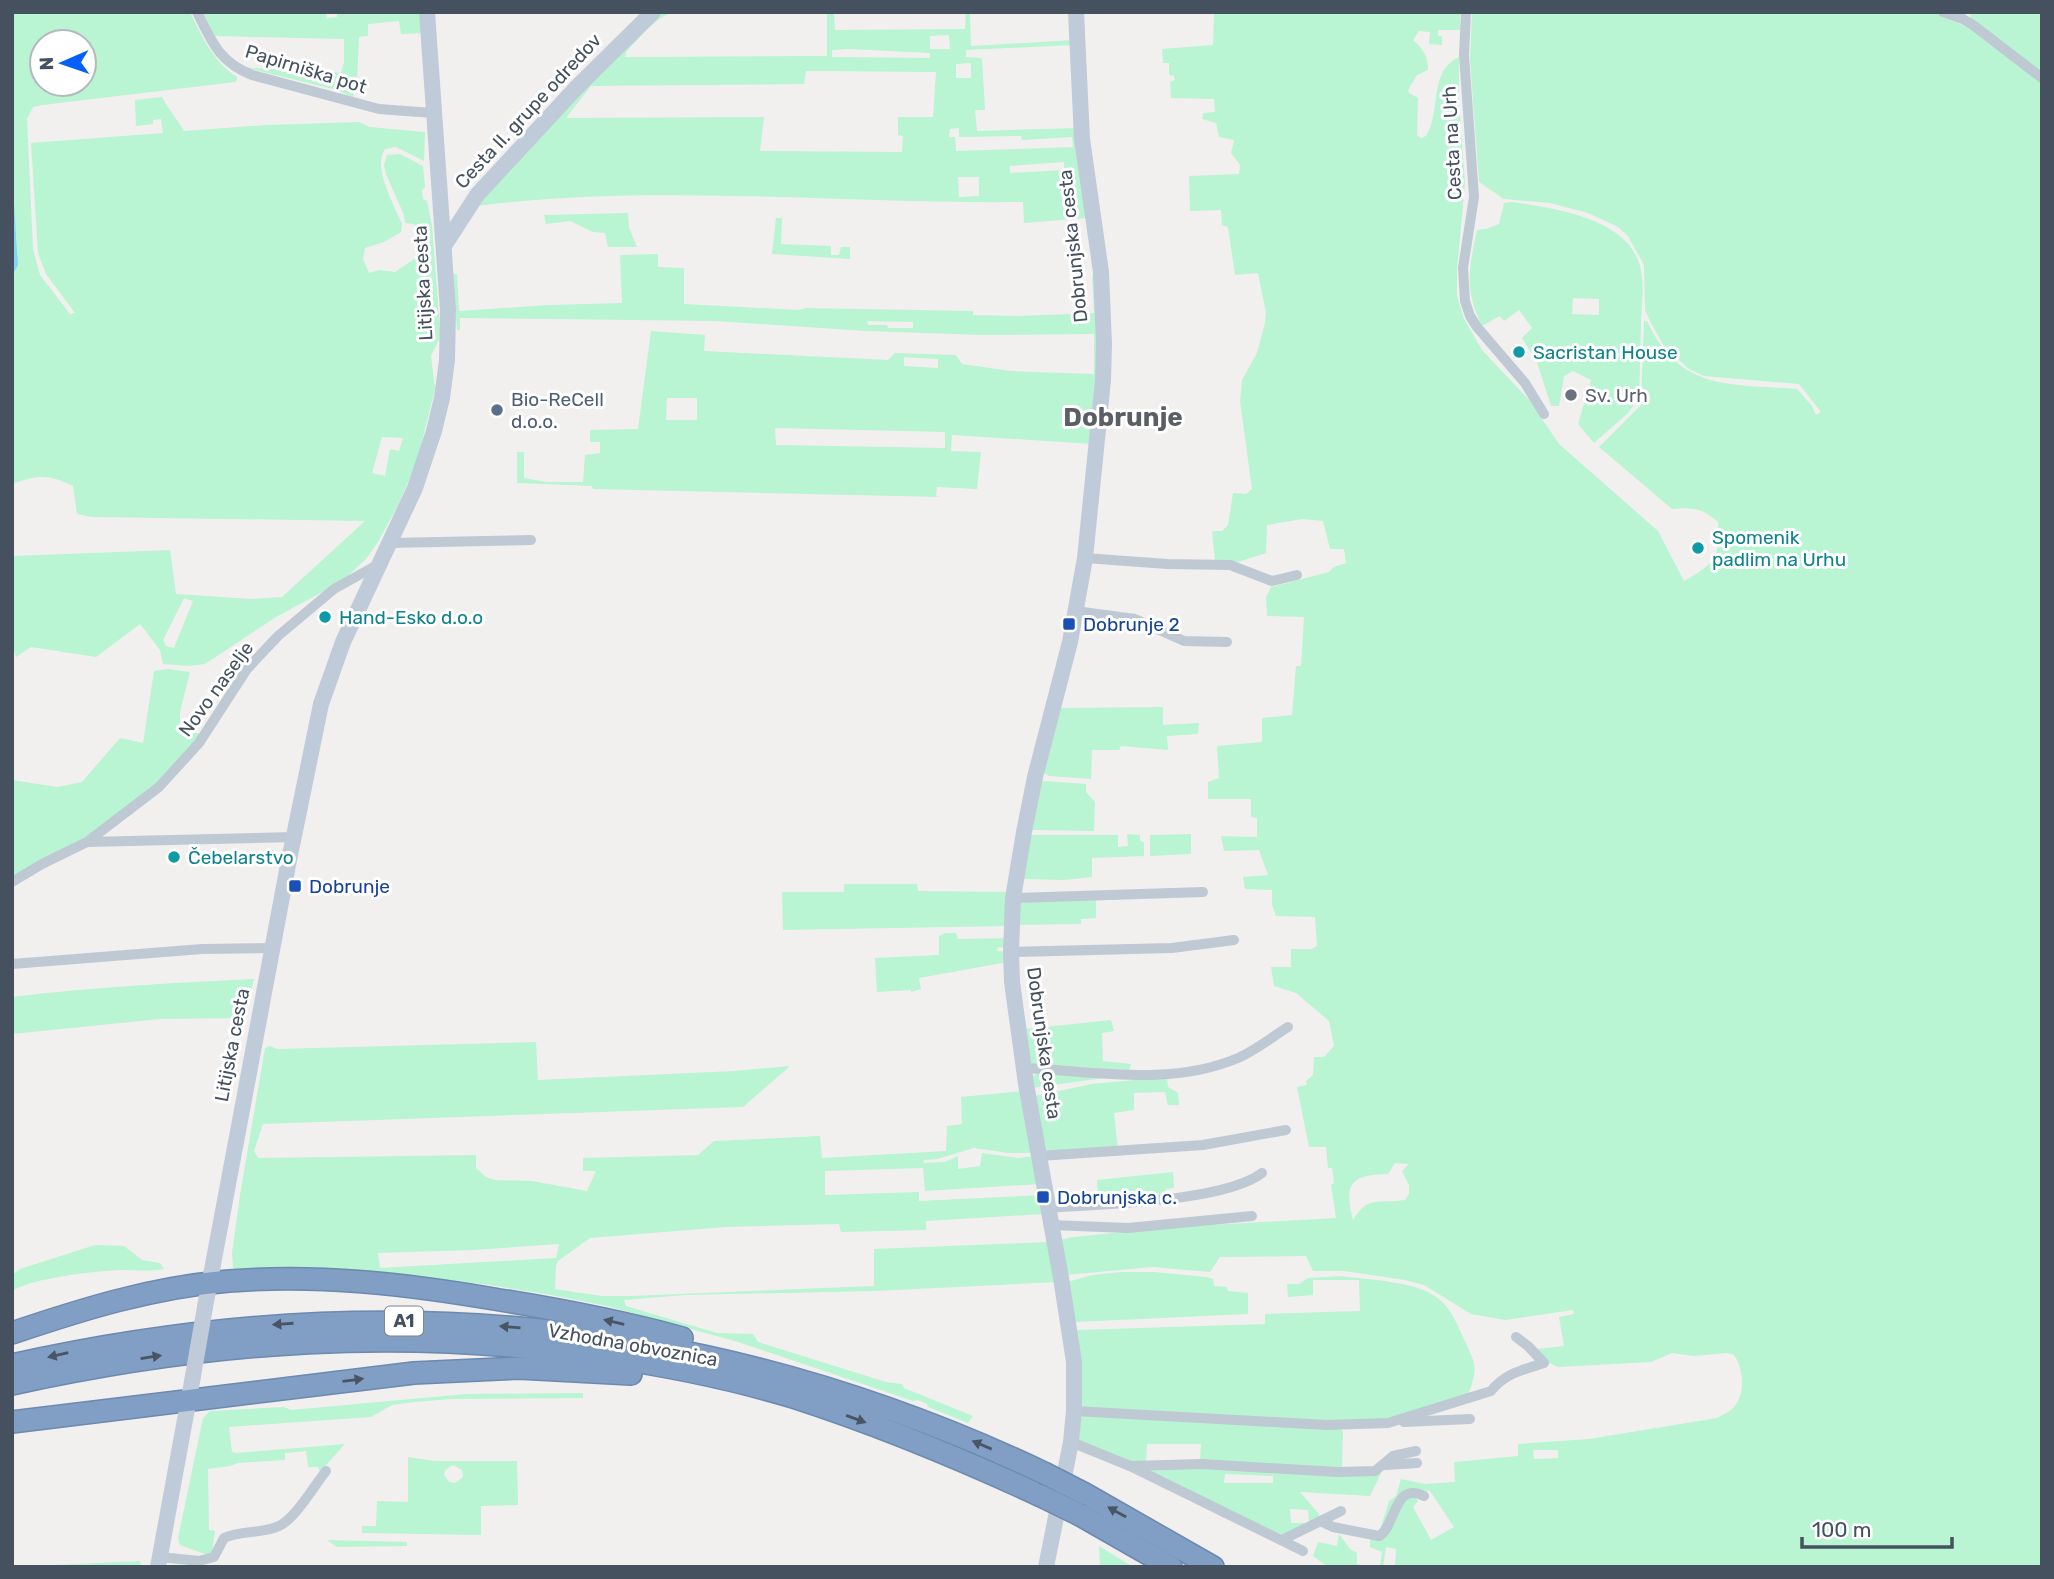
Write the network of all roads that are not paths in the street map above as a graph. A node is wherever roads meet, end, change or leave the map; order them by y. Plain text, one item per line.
1 (197, 12) edge
2 (427, 12) edge
3 (653, 12) edge
4 (1076, 12) edge
5 (1466, 12) edge
6 (1943, 12) edge
7 (2042, 78) edge
8 (432, 113) junction
9 (444, 246) junction
10 (1544, 414) dead end
11 (531, 540) dead end
12 (390, 543) junction
13 (1085, 558) junction
14 (379, 564) junction
15 (1297, 575) dead end
16 (1075, 611) junction
17 (1227, 642) dead end
18 (294, 837) junction
19 (87, 842) junction
20 (12, 882) edge
21 (1203, 892) dead end
22 (1013, 898) junction
23 (1234, 940) dead end
24 (272, 948) junction
25 (1011, 952) junction
26 (12, 964) edge
27 (1289, 1027) dead end
28 (1023, 1068) junction
29 (1286, 1130) dead end
30 (1040, 1156) junction
31 (1262, 1173) dead end
32 (1049, 1208) junction
33 (1252, 1216) dead end
34 (1051, 1225) junction
35 (209, 1284) junction
36 (12, 1333) edge
37 (1516, 1337) dead end
38 (12, 1365) edge
39 (12, 1384) edge
40 (793, 1388) junction
41 (188, 1401) junction
42 (1074, 1411) junction
43 (1470, 1419) dead end
44 (12, 1422) edge
45 (1388, 1423) junction
46 (1071, 1442) junction
47 (1416, 1451) dead end
48 (1417, 1463) dead end
49 (1386, 1465) junction
50 (1130, 1466) junction
51 (326, 1471) dead end
52 (1424, 1496) dead end
53 (1341, 1511) dead end
54 (1320, 1521) junction
55 (1282, 1540) junction
56 (1303, 1551) dead end
57 (159, 1562) edge
58 (1046, 1567) edge
59 (1171, 1567) edge
60 (1213, 1567) edge

1 - 8 street, Papirniška pot
2 - 8 street, Litijska cesta
3 - 9 street, Cesta II. grupe odredov
4 - 13 street, Dobrunjska cesta
5 - 10 street, Cesta na Urh
6 - 7 street
8 - 9 street, Litijska cesta
9 - 12 street, Litijska cesta
11 - 12 street
12 - 14 street, Litijska cesta
13 - 15 street
13 - 16 street, Dobrunjska cesta
14 - 18 street, Litijska cesta
14 - 19 street, Novo naselje
16 - 17 street
16 - 22 street, Dobrunjska cesta
18 - 19 street, Novo naselje
18 - 24 street, Litijska cesta
19 - 20 street, Novo naselje
21 - 22 street
22 - 25 street, Dobrunjska cesta
23 - 25 street
24 - 26 street
24 - 35 street, Litijska cesta
25 - 28 street, Dobrunjska cesta
27 - 28 street
28 - 30 street, Dobrunjska cesta
29 - 30 street
30 - 32 street, Dobrunjska cesta
31 - 32 street
32 - 34 street, Dobrunjska cesta
33 - 34 street
34 - 42 street, Dobrunjska cesta
35 - 36 highway
40 -> 35 highway
35 - 41 street, Litijska cesta, bridge
37 - 45 street
40 -> 38 highway, Vzhodna obvoznica / A1
39 -> 40 highway, Vzhodna obvoznica / A1
41 -> 40 highway
40 -> 59 highway, Vzhodna obvoznica / A1, bridge
60 -> 40 highway, Vzhodna obvoznica / A1, bridge
41 - 44 highway
41 - 57 street, Litijska cesta
42 - 45 street
42 - 46 street, Dobrunjska cesta
43 - 45 street
46 - 50 street
46 - 58 street, Dobrunjska cesta
47 - 49 street
48 - 49 street
49 - 50 street
50 - 55 street
51 - 57 street
52 - 54 street
53 - 54 street
54 - 55 street
55 - 56 street

